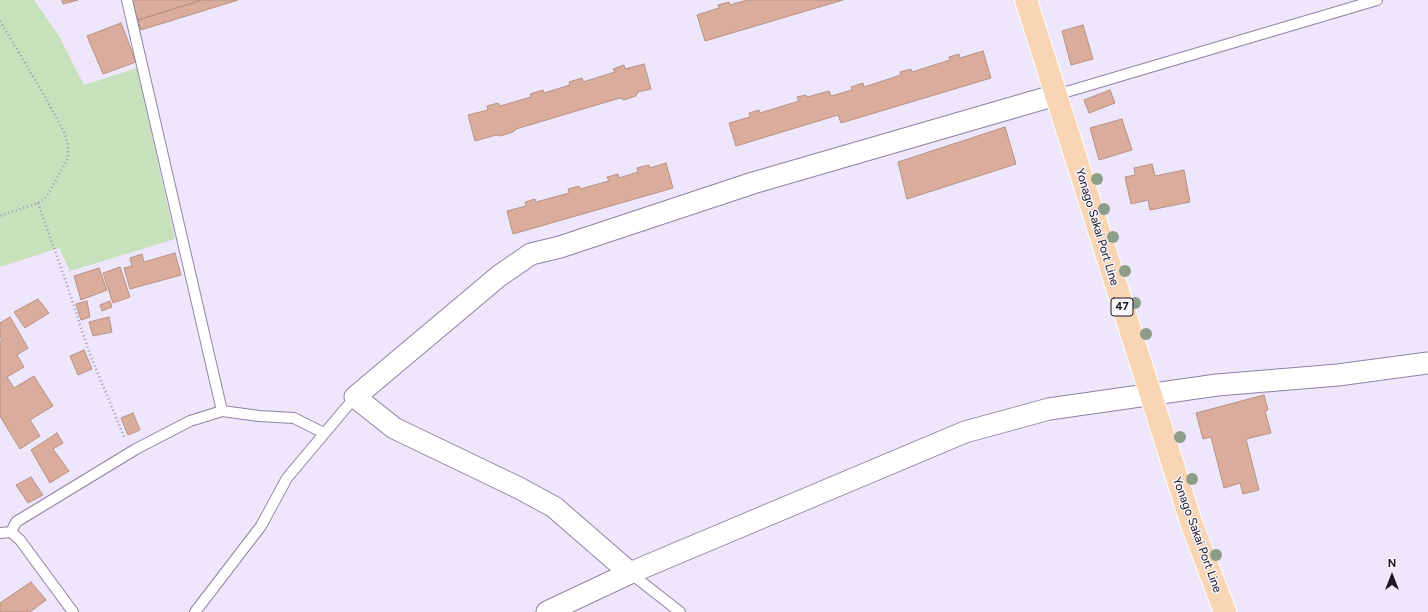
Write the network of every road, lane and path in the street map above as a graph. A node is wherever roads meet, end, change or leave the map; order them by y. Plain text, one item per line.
1 (127, 0) edge
2 (1026, 0) edge
3 (1377, 0) edge
4 (0, 21) edge
5 (1056, 95) junction
6 (38, 203) junction
7 (0, 216) edge
8 (1428, 363) edge
9 (1150, 395) junction
10 (355, 398) junction
11 (222, 410) junction
12 (324, 433) junction
13 (130, 452) junction
14 (11, 532) junction
15 (0, 533) edge
16 (630, 573) junction
17 (73, 612) edge
18 (195, 612) edge
19 (547, 612) edge
20 (680, 612) edge
21 (1225, 612) edge

1 - 11 lane
2 - 5 main road, Yonago Sakai Port Line / 47
3 - 5 lane
4 - 6 path
5 - 9 main road, Yonago Sakai Port Line / 47
5 - 10 street
6 - 7 path
6 - 13 path
8 - 9 street
9 - 16 street
9 - 21 main road, Yonago Sakai Port Line / 47
10 - 12 lane
10 - 16 street
11 - 12 lane
11 - 13 lane
12 - 18 lane
13 - 14 lane
14 - 15 lane
14 - 17 lane
16 - 19 street
16 - 20 lane

